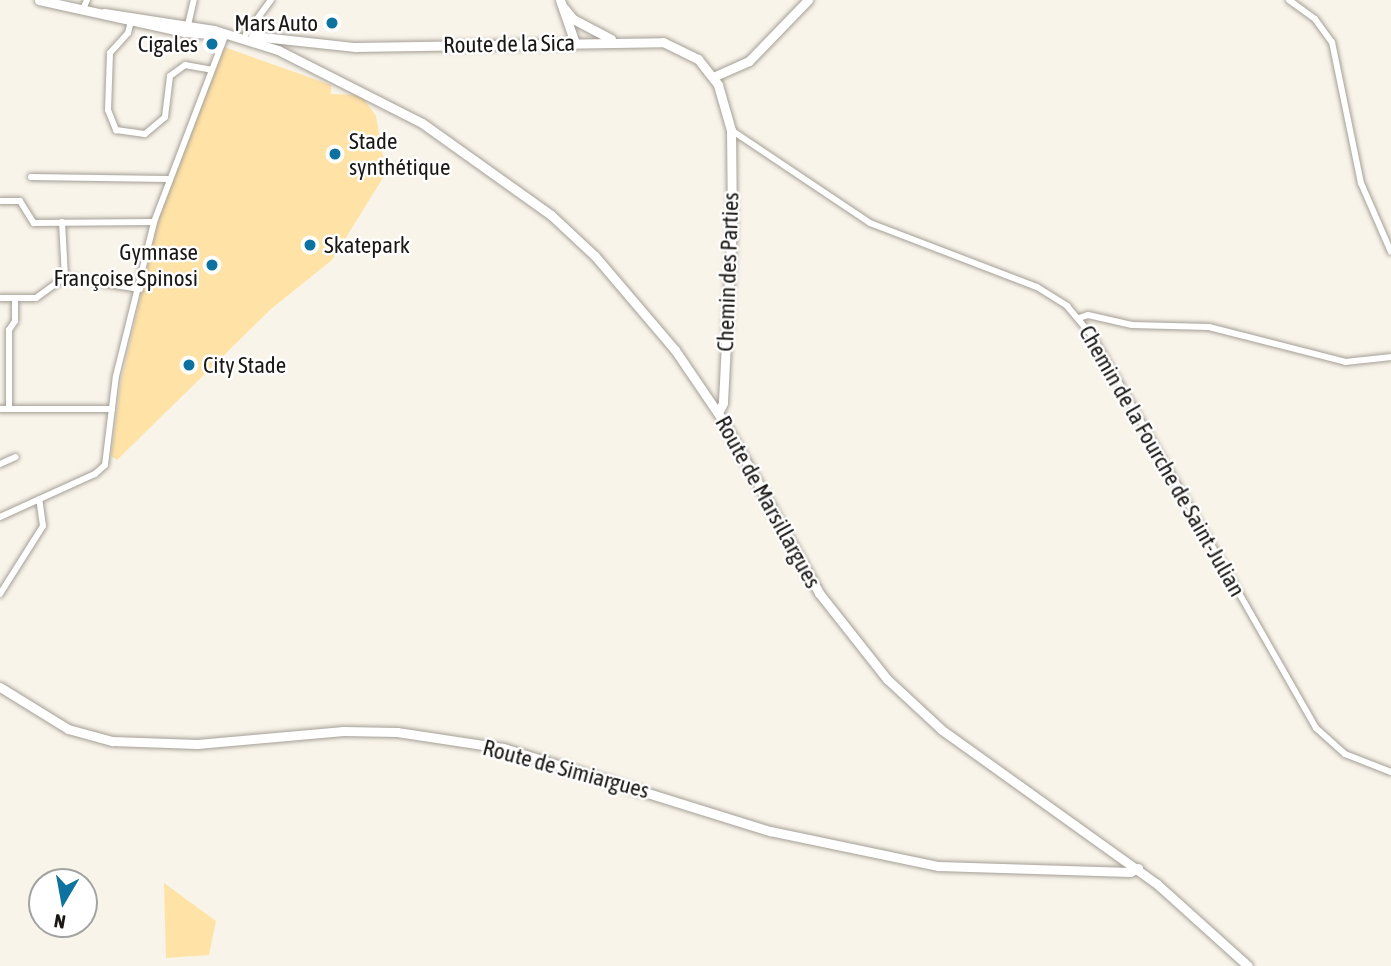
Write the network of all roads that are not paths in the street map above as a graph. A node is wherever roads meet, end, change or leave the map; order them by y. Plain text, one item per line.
1 (39, 0) edge
2 (194, 0) edge
3 (271, 0) edge
4 (808, 0) edge
5 (1289, 0) edge
6 (85, 4) edge
7 (562, 4) edge
8 (132, 18) junction
9 (186, 28) junction
10 (223, 36) junction
11 (243, 38) junction
12 (616, 41) junction
13 (575, 43) junction
14 (212, 70) junction
15 (713, 77) junction
16 (731, 130) junction
17 (31, 177) dead end
18 (167, 179) junction
19 (0, 201) edge
20 (62, 222) junction
21 (154, 222) junction
22 (1391, 252) edge
23 (65, 277) junction
24 (140, 289) junction
25 (0, 298) edge
26 (15, 298) junction
27 (1079, 318) junction
28 (1391, 357) edge
29 (0, 408) edge
30 (9, 409) junction
31 (112, 409) junction
32 (718, 413) junction
33 (16, 457) dead end
34 (0, 464) edge
35 (38, 499) junction
36 (0, 517) edge
37 (0, 594) edge
38 (0, 687) edge
39 (1391, 772) edge
40 (1138, 868) junction
41 (1248, 966) edge

1 - 6 street, Route de Marsillargues
2 - 9 street
3 - 11 street
4 - 15 street
5 - 22 street
6 - 8 street, Route de Marsillargues
7 - 12 street
7 - 13 street
8 - 9 street, Route de Marsillargues
8 - 14 street
9 - 10 street, Route de Marsillargues
10 - 11 street, Route de Marsillargues
10 - 14 street
11 - 13 street, Route de la Sica
11 - 32 street, Route de Marsillargues
12 - 13 street, Route de la Sica
12 - 15 street, Route de la Sica
14 - 18 street
15 - 16 street, Route de la Sica
16 - 27 street, Chemin de la Fourche de Saint-Julian
16 - 32 street, Chemin des Parties
17 - 18 street
18 - 21 street
19 - 20 street
20 - 21 street
20 - 23 street
21 - 24 street
23 - 24 street
23 - 26 street
24 - 31 street
25 - 26 street
26 - 30 street
27 - 28 street
27 - 39 street, Chemin de la Fourche de Saint-Julian
29 - 30 street
30 - 31 street
31 - 35 street
32 - 40 street, Route de Marsillargues
33 - 34 street
35 - 36 street
35 - 37 street
38 - 40 street, Route de Simiargues
40 - 41 street, Route de Marsillargues

